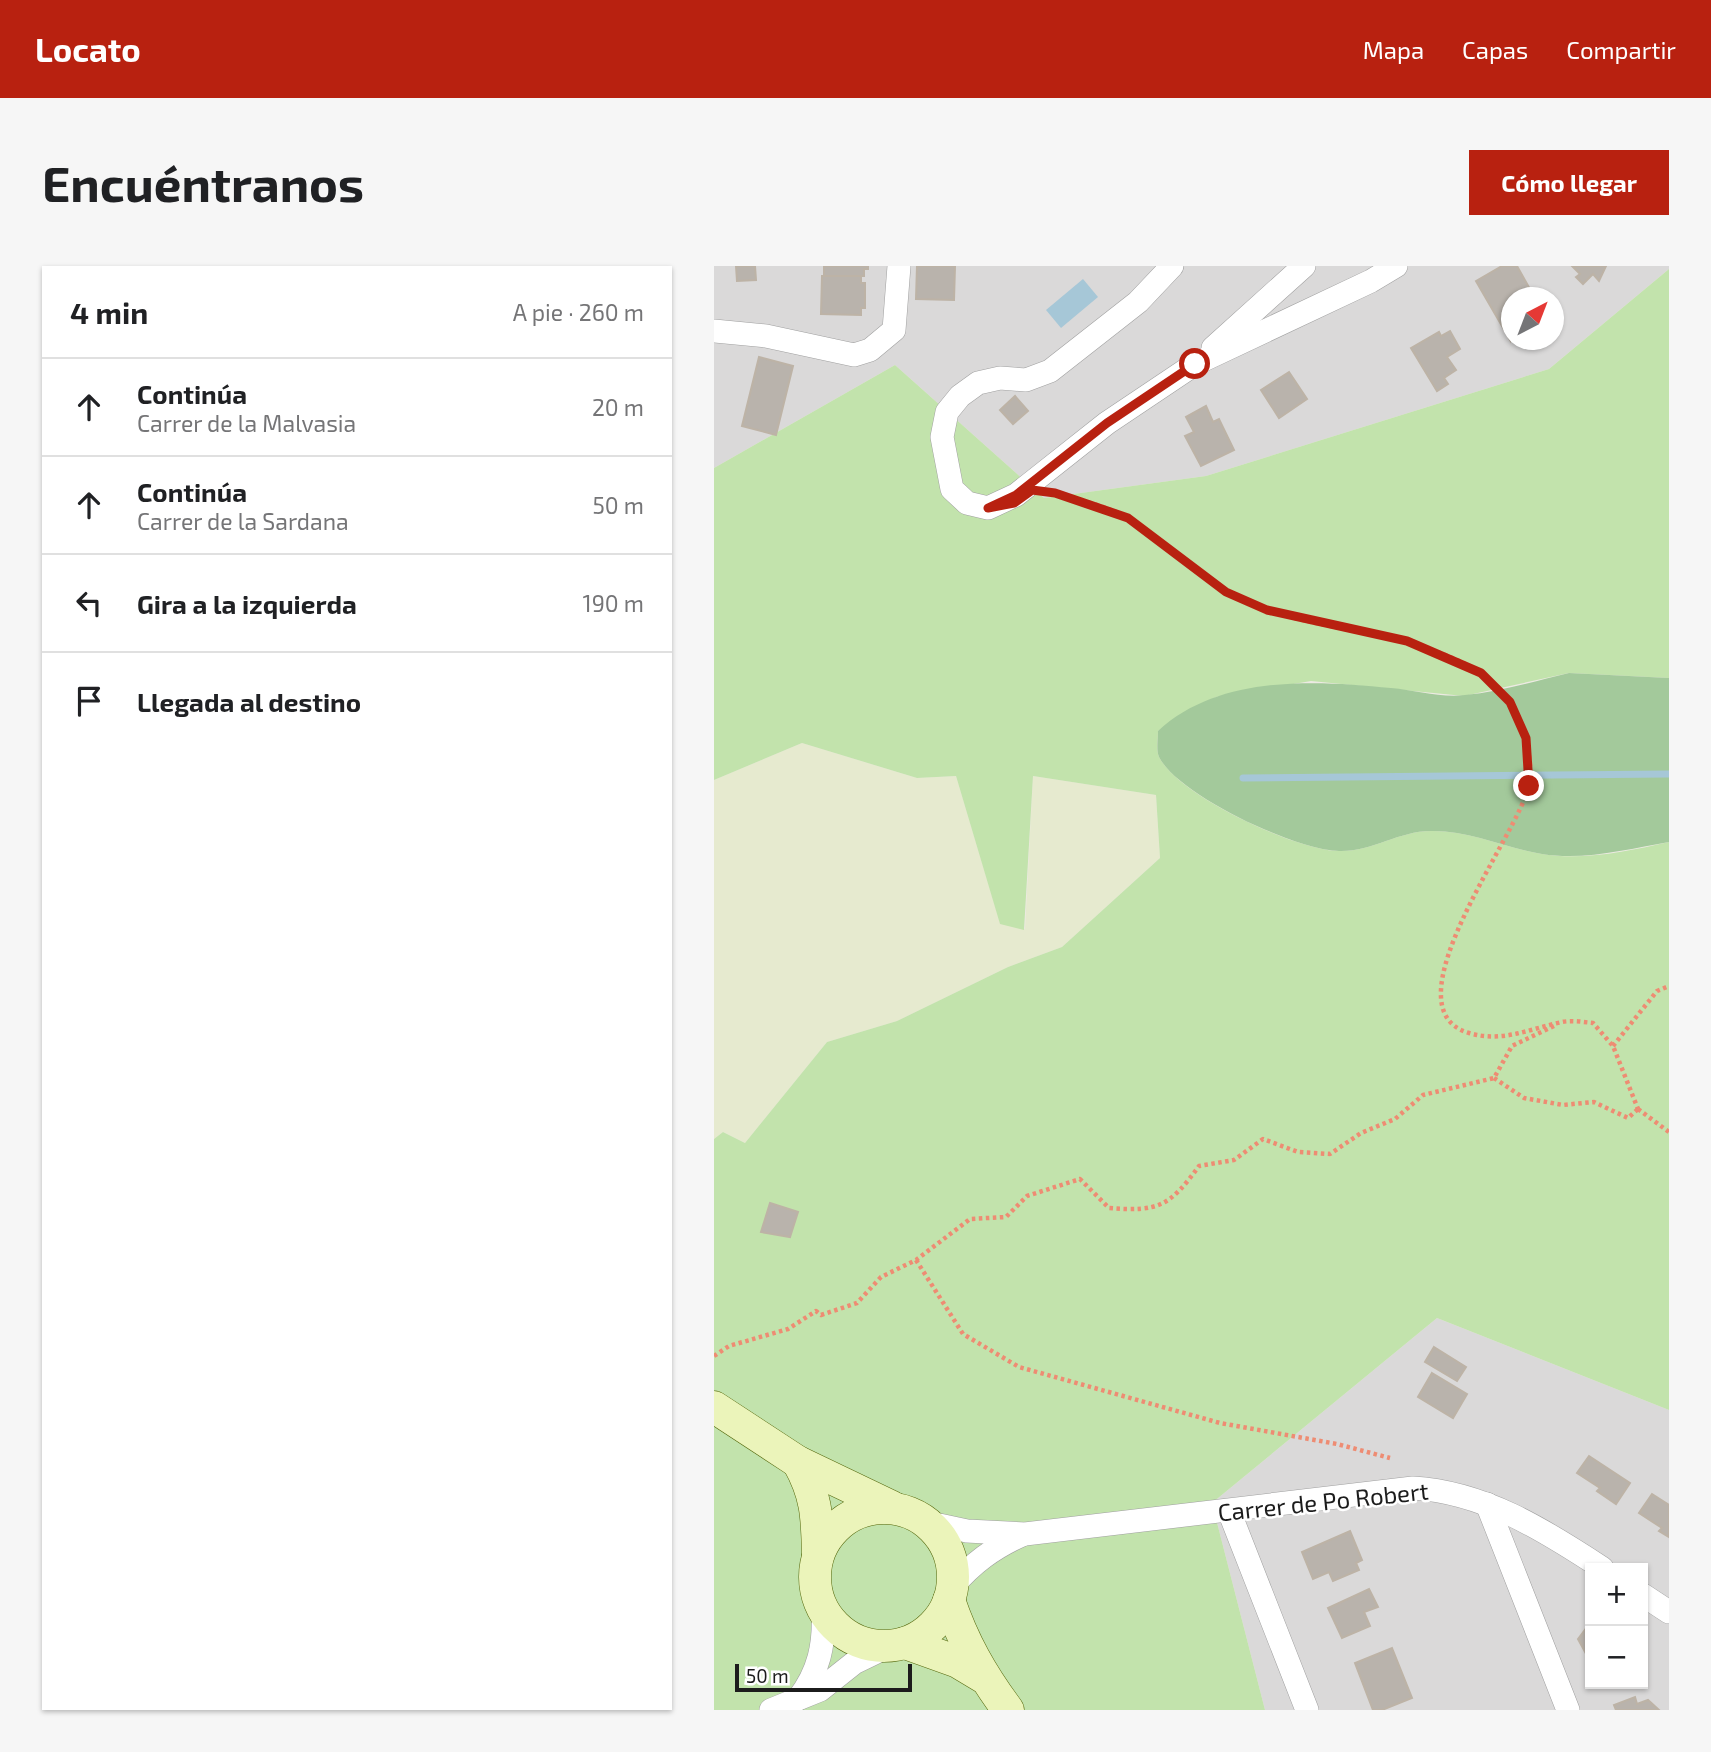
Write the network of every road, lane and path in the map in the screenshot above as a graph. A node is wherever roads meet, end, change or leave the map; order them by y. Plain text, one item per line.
1 (899, 266) edge
2 (1172, 266) edge
3 (1304, 266) edge
4 (1396, 266) edge
5 (714, 331) edge
6 (1195, 364) junction
7 (1044, 492) dead end
8 (1669, 986) edge
9 (1565, 1022) junction
10 (1613, 1046) junction
11 (1494, 1078) junction
12 (1638, 1109) junction
13 (1669, 1132) edge
14 (916, 1260) junction
15 (714, 1356) edge
16 (714, 1407) edge
17 (1390, 1458) dead end
18 (798, 1462) junction
19 (1487, 1504) junction
20 (1229, 1511) junction
21 (912, 1516) junction
22 (1025, 1534) junction
23 (818, 1554) junction
24 (1594, 1563) edge
25 (951, 1594) junction
26 (1648, 1598) edge
27 (823, 1610) junction
28 (1669, 1612) edge
29 (896, 1645) junction
30 (983, 1677) junction
31 (798, 1699) junction
32 (771, 1710) edge
33 (1009, 1710) edge
34 (1307, 1710) edge
35 (1568, 1710) edge

1 - 5 street
2 - 6 street
3 - 6 street
4 - 6 street
7 - 9 path
8 - 10 path
9 - 10 path
9 - 11 path
10 - 12 path
11 - 12 path
11 - 14 path
12 - 13 path
14 - 15 path
14 - 17 path
16 - 18 main road
18 - 21 main road
18 - 23 main road
19 - 20 street, Carrer de Po Robert
19 - 24 street, Carrer de Po Robert
19 - 35 street
20 - 22 street, Carrer de Po Robert
20 - 34 street
21 - 22 street, Carrer de Po Robert
21 - 23 main road
21 - 25 main road
22 - 25 street, Carrer de Po Robert
23 - 27 main road
25 - 29 main road
25 - 30 main road
26 - 28 street
27 - 29 main road
27 - 31 street
29 - 30 main road
29 - 31 street
30 - 33 main road
31 - 32 street

